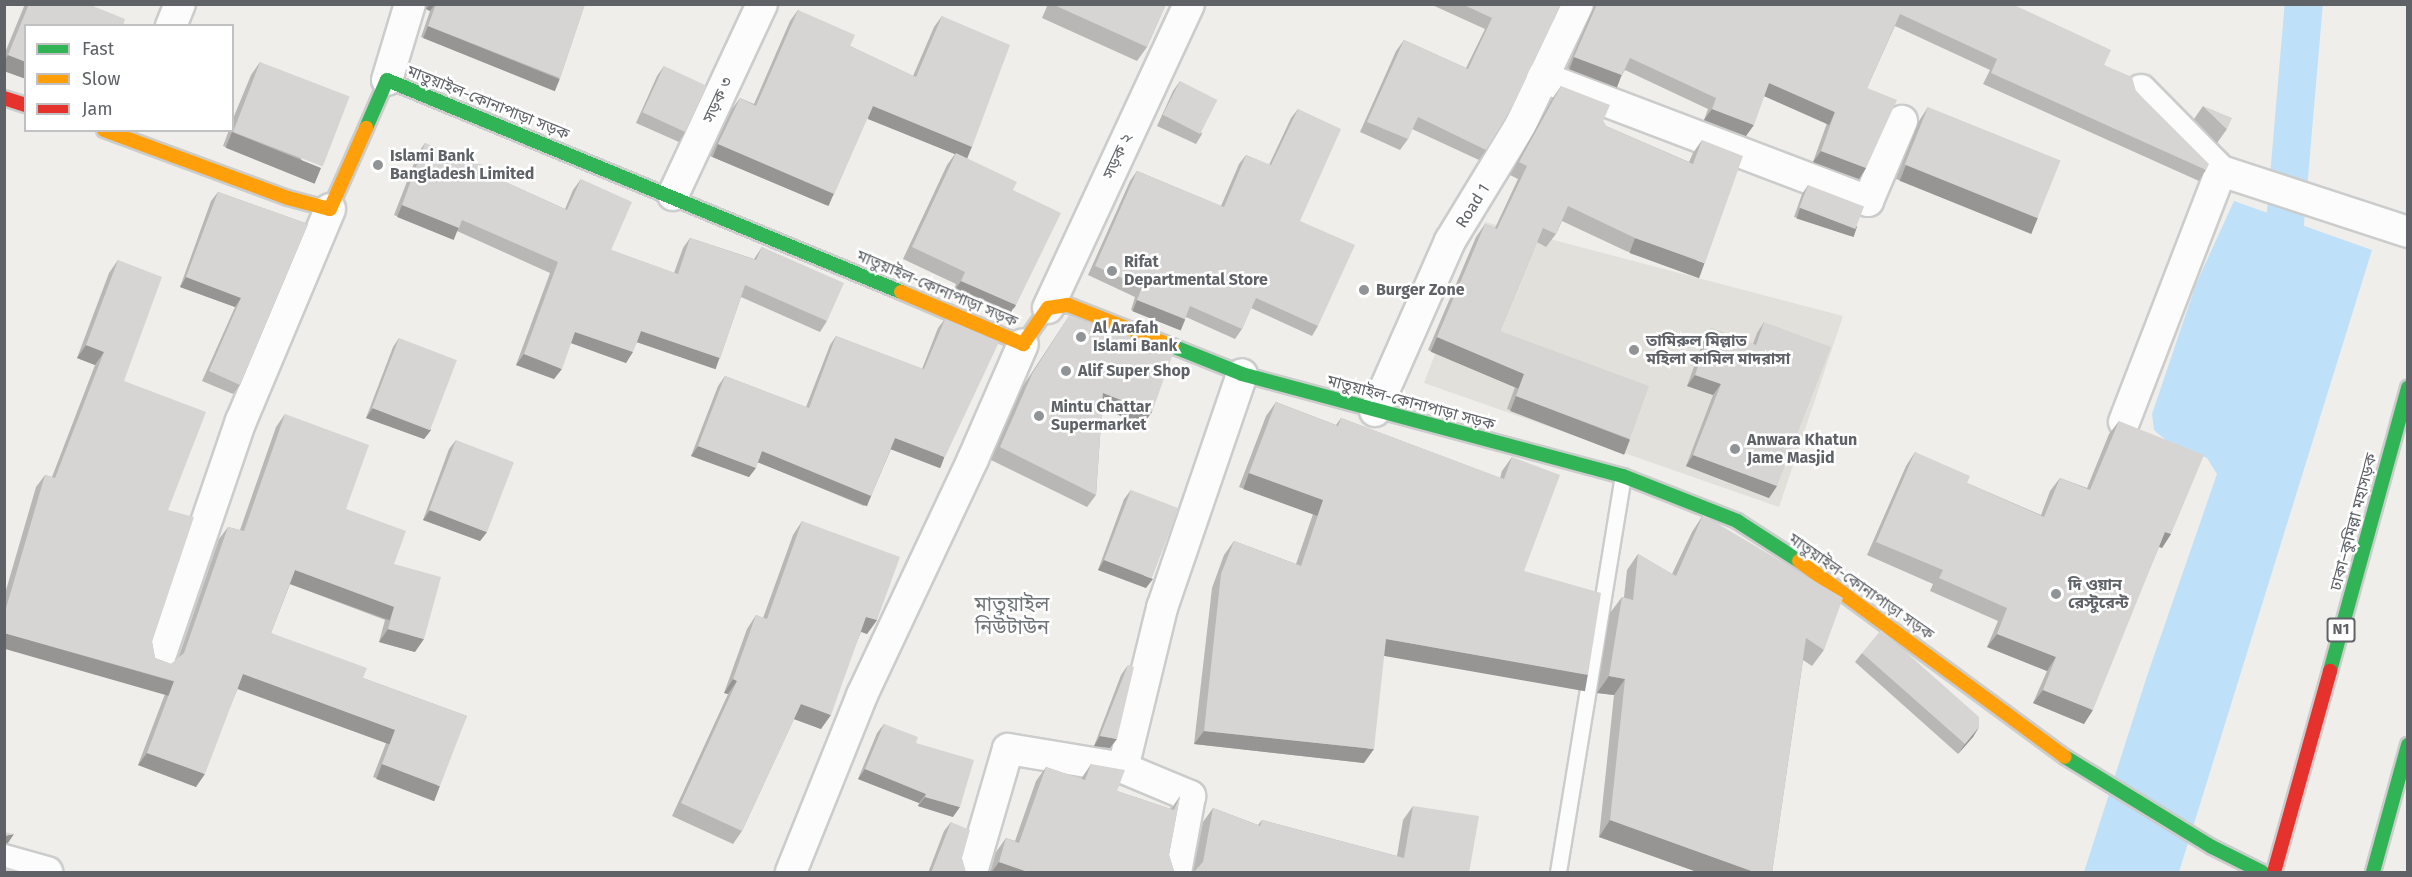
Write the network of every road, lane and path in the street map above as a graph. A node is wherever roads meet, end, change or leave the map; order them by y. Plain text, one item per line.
1 (180, 4) edge
2 (410, 4) edge
3 (762, 4) edge
4 (1189, 4) edge
5 (1578, 4) edge
6 (172, 24) edge
7 (1542, 77) junction
8 (387, 80) junction
9 (2140, 90) dead end
10 (4, 98) edge
11 (24, 104) edge
12 (1902, 121) dead end
13 (117, 132) edge
14 (2222, 172) junction
15 (673, 195) junction
16 (330, 208) junction
17 (2408, 232) edge
18 (1048, 308) junction
19 (1023, 344) junction
20 (1242, 374) junction
21 (2408, 388) edge
22 (1375, 411) junction
23 (2124, 422) edge
24 (1623, 476) junction
25 (159, 660) edge
26 (2408, 745) edge
27 (1123, 768) junction
28 (4, 860) edge
29 (47, 873) edge
30 (791, 873) edge
31 (972, 873) edge
32 (1176, 873) edge
33 (1557, 873) edge
34 (2262, 873) edge
35 (2274, 873) edge
36 (2373, 873) edge

1 - 6 street
2 - 8 street
3 - 15 street, সড়ক ৩
4 - 18 street, সড়ক ২
5 - 7 street, Road 1
7 - 12 street
7 - 22 street, Road 1
8 - 15 main road, মাতুয়াইল-কোনাপাড়া সড়ক
8 - 16 main road, মাতুয়াইল-কোনাপাড়া সড়ক
9 - 14 street
10 - 11 main road
13 - 16 main road
14 - 17 street
14 - 23 street
15 - 19 main road, মাতুয়াইল-কোনাপাড়া সড়ক
16 - 25 street
18 - 19 main road, মাতুয়াইল-কোনাপাড়া সড়ক
18 - 20 main road, মাতুয়াইল-কোনাপাড়া সড়ক
19 - 30 street
20 - 22 main road, মাতুয়াইল-কোনাপাড়া সড়ক
20 - 27 street
21 - 35 main road, ঢাকা–কুমিল্লা মহাসড়ক / N1
22 - 24 main road, মাতুয়াইল-কোনাপাড়া সড়ক
24 - 33 lane
24 - 34 main road, মাতুয়াইল-কোনাপাড়া সড়ক
26 - 36 main road
27 - 31 street
27 - 32 street
28 - 29 street

